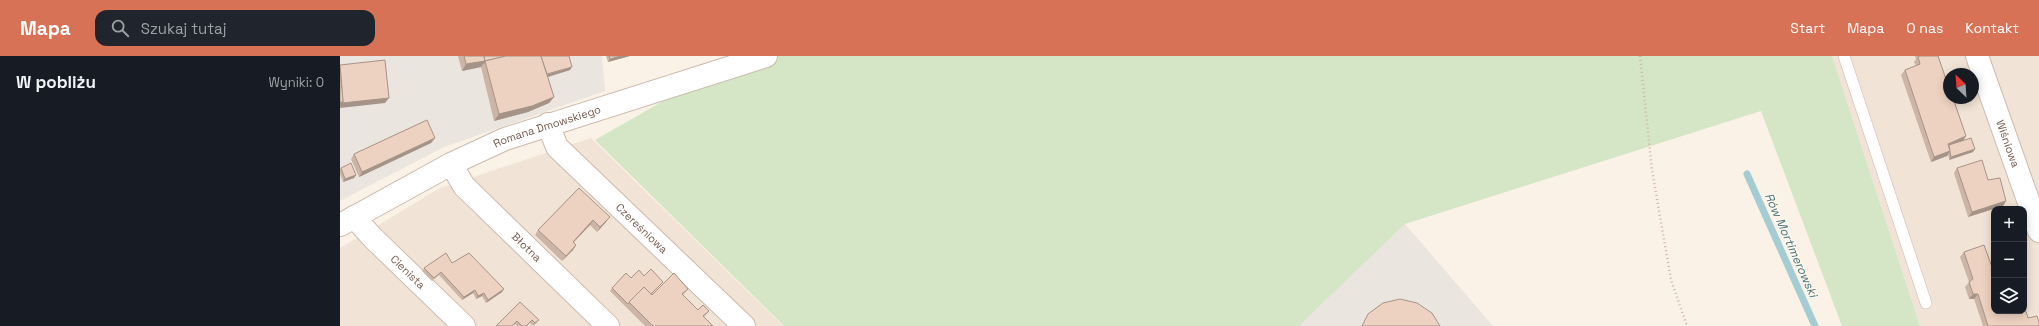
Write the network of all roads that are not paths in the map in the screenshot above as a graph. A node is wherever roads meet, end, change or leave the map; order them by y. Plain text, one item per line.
1 (766, 56) edge
2 (1844, 56) edge
3 (1977, 56) edge
4 (548, 124) junction
5 (451, 164) junction
6 (347, 221) edge
7 (2039, 231) edge
8 (1926, 303) dead end
9 (464, 326) edge
10 (608, 326) edge
11 (744, 326) edge

1 - 4 street, Romana Dmowskiego
2 - 8 lane
3 - 7 street, Wiśniowa
4 - 5 street, Romana Dmowskiego
4 - 11 street, Czereśniowa
5 - 6 street, Romana Dmowskiego
5 - 10 street, Błotna
6 - 9 street, Cienista

